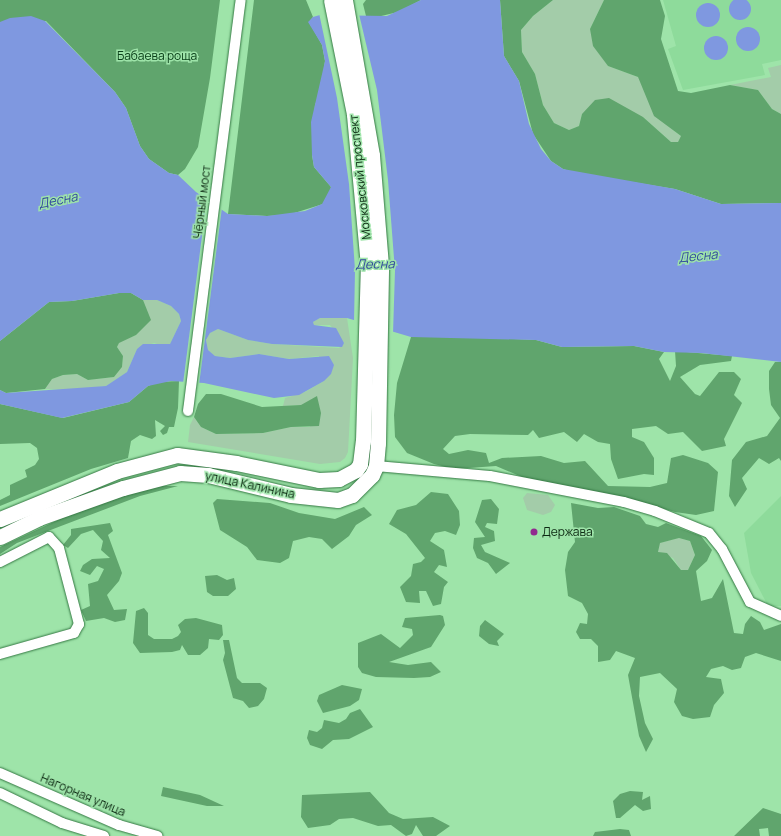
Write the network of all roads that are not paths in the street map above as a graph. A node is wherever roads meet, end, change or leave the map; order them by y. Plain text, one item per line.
1 (240, 0) edge
2 (331, 0) edge
3 (344, 0) edge
4 (188, 409) dead end
5 (368, 445) junction
6 (376, 466) junction
7 (0, 519) edge
8 (0, 537) edge
9 (0, 562) edge
10 (781, 616) edge
11 (0, 654) edge
12 (0, 773) edge
13 (0, 793) edge
14 (104, 836) edge
15 (157, 836) edge

1 - 4 street, Чёрный мост
2 - 5 main road, Московский проспект
3 - 5 main road, Московский проспект
5 - 6 main road, улица Калинина
5 - 7 main road, улица Калинина
6 - 8 main road, улица Калинина
6 - 10 street
9 - 11 street
12 - 15 street, Нагорная улица
13 - 14 street

